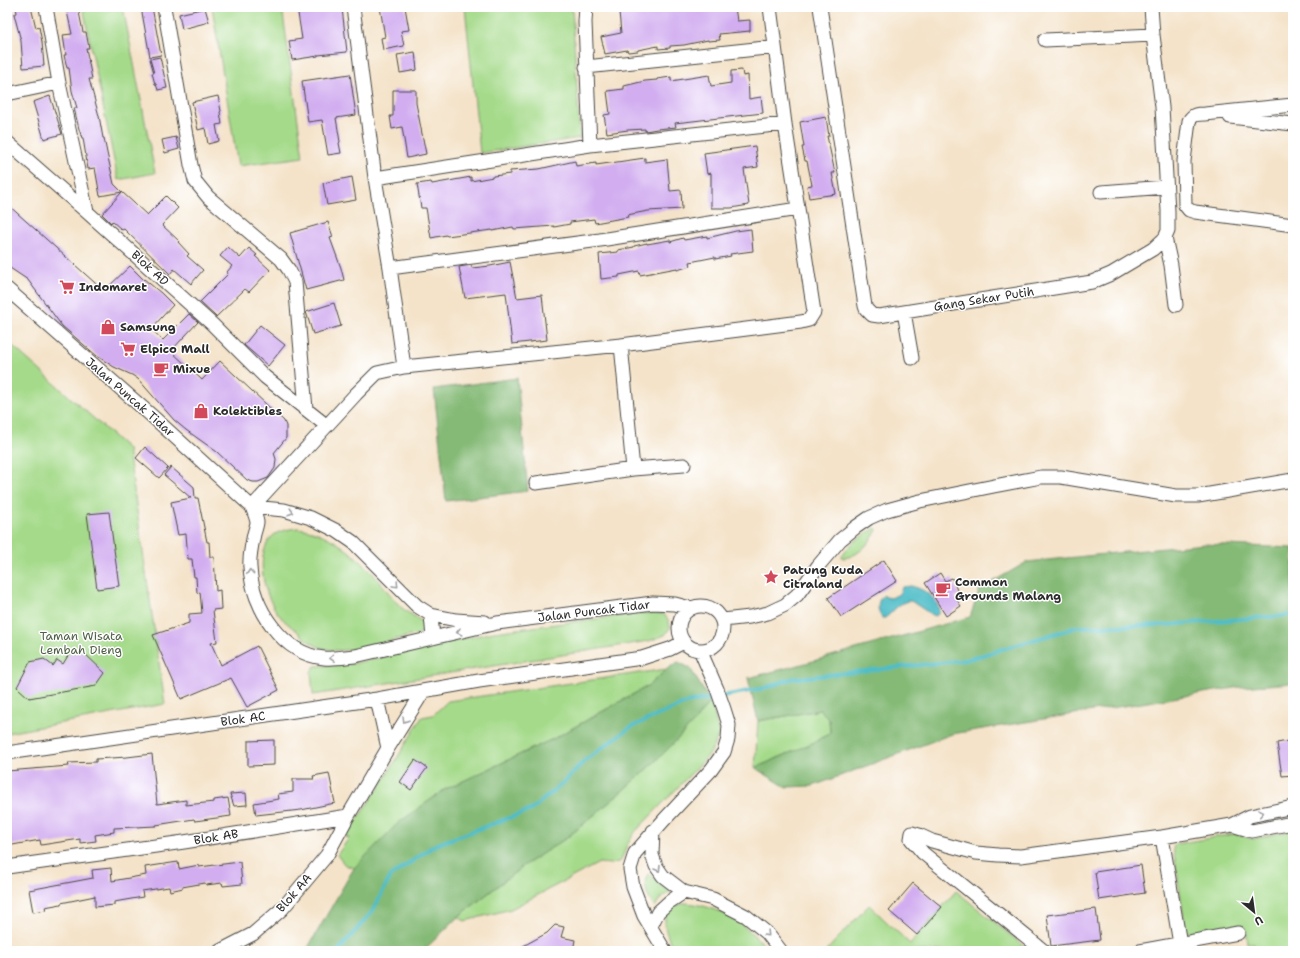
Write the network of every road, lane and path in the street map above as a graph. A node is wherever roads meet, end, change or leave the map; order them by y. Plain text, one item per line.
1 (46, 7) edge
2 (164, 7) edge
3 (353, 7) edge
4 (586, 7) edge
5 (770, 7) edge
6 (820, 7) edge
7 (1151, 7) edge
8 (1153, 35) junction
9 (1045, 40) dead end
10 (775, 47) junction
11 (586, 67) junction
12 (59, 83) junction
13 (7, 94) edge
14 (1293, 105) edge
15 (1205, 114) junction
16 (785, 124) junction
17 (1293, 124) edge
18 (7, 142) edge
19 (590, 145) junction
20 (375, 178) junction
21 (1166, 187) junction
22 (1101, 192) dead end
23 (798, 209) junction
24 (88, 212) junction
25 (1293, 225) edge
26 (1165, 238) junction
27 (390, 268) junction
28 (7, 289) edge
29 (1176, 304) dead end
30 (904, 312) junction
31 (621, 345) junction
32 (912, 358) dead end
33 (404, 367) junction
34 (306, 409) junction
35 (326, 426) junction
36 (684, 465) dead end
37 (633, 470) junction
38 (1293, 480) edge
39 (536, 483) dead end
40 (252, 507) junction
41 (690, 608) junction
42 (431, 615) junction
43 (722, 620) junction
44 (497, 623) junction
45 (433, 638) junction
46 (684, 642) junction
47 (700, 650) junction
48 (423, 692) junction
49 (376, 699) junction
50 (388, 748) junction
51 (7, 753) edge
52 (1293, 807) edge
53 (348, 816) junction
54 (1293, 823) edge
55 (1232, 825) junction
56 (653, 831) junction
57 (1162, 837) junction
58 (7, 867) edge
59 (684, 892) junction
60 (651, 926) junction
61 (1238, 933) dead end
62 (1180, 944) junction
63 (220, 951) edge
64 (665, 951) edge
65 (782, 951) edge
66 (1044, 951) edge
67 (1140, 951) edge

1 - 12 street
2 - 34 street
3 - 20 street
4 - 11 street
5 - 10 street
6 - 30 street, Gang Sekar Putih
7 - 8 street
8 - 9 street
8 - 21 street
10 - 11 street
10 - 16 street
11 - 19 street
12 - 13 street
12 - 24 street
14 - 15 street
15 - 17 street
15 - 25 street
16 - 19 street
16 - 23 street
18 - 24 street, Blok AD
19 - 20 street
20 - 27 street
21 - 22 street
21 - 26 street
23 - 27 street
23 - 31 street
24 - 34 street, Blok AD
26 - 29 street
26 - 30 street, Gang Sekar Putih
27 - 33 street
28 - 40 street, Jalan Puncak Tidar
30 - 32 street
31 - 33 street
31 - 37 street
33 - 35 street
34 - 35 street, Blok AD
35 - 40 street
36 - 37 street
37 - 39 street
38 - 43 street
40 -> 42 street, Jalan Puncak Tidar
45 -> 40 street, Jalan Puncak Tidar
41 - 43 street
41 - 44 street, Jalan Puncak Tidar
41 - 46 street
42 - 44 street, Jalan Puncak Tidar
42 - 45 street
43 - 47 street
44 -> 45 street, Jalan Puncak Tidar
46 - 47 street
46 - 48 street, Blok AC
47 - 56 street
48 - 49 street, Blok AC
48 -> 50 street
49 - 50 street
49 - 51 street, Blok AC
50 - 53 street
55 -> 52 street
53 - 58 street, Blok AB
53 - 63 street, Blok AA
54 - 55 street
55 - 57 street
56 -> 59 street
56 - 60 street
57 - 62 street
57 - 66 street
59 - 60 street
59 -> 65 street
60 - 64 street
61 - 62 street
62 - 67 street

